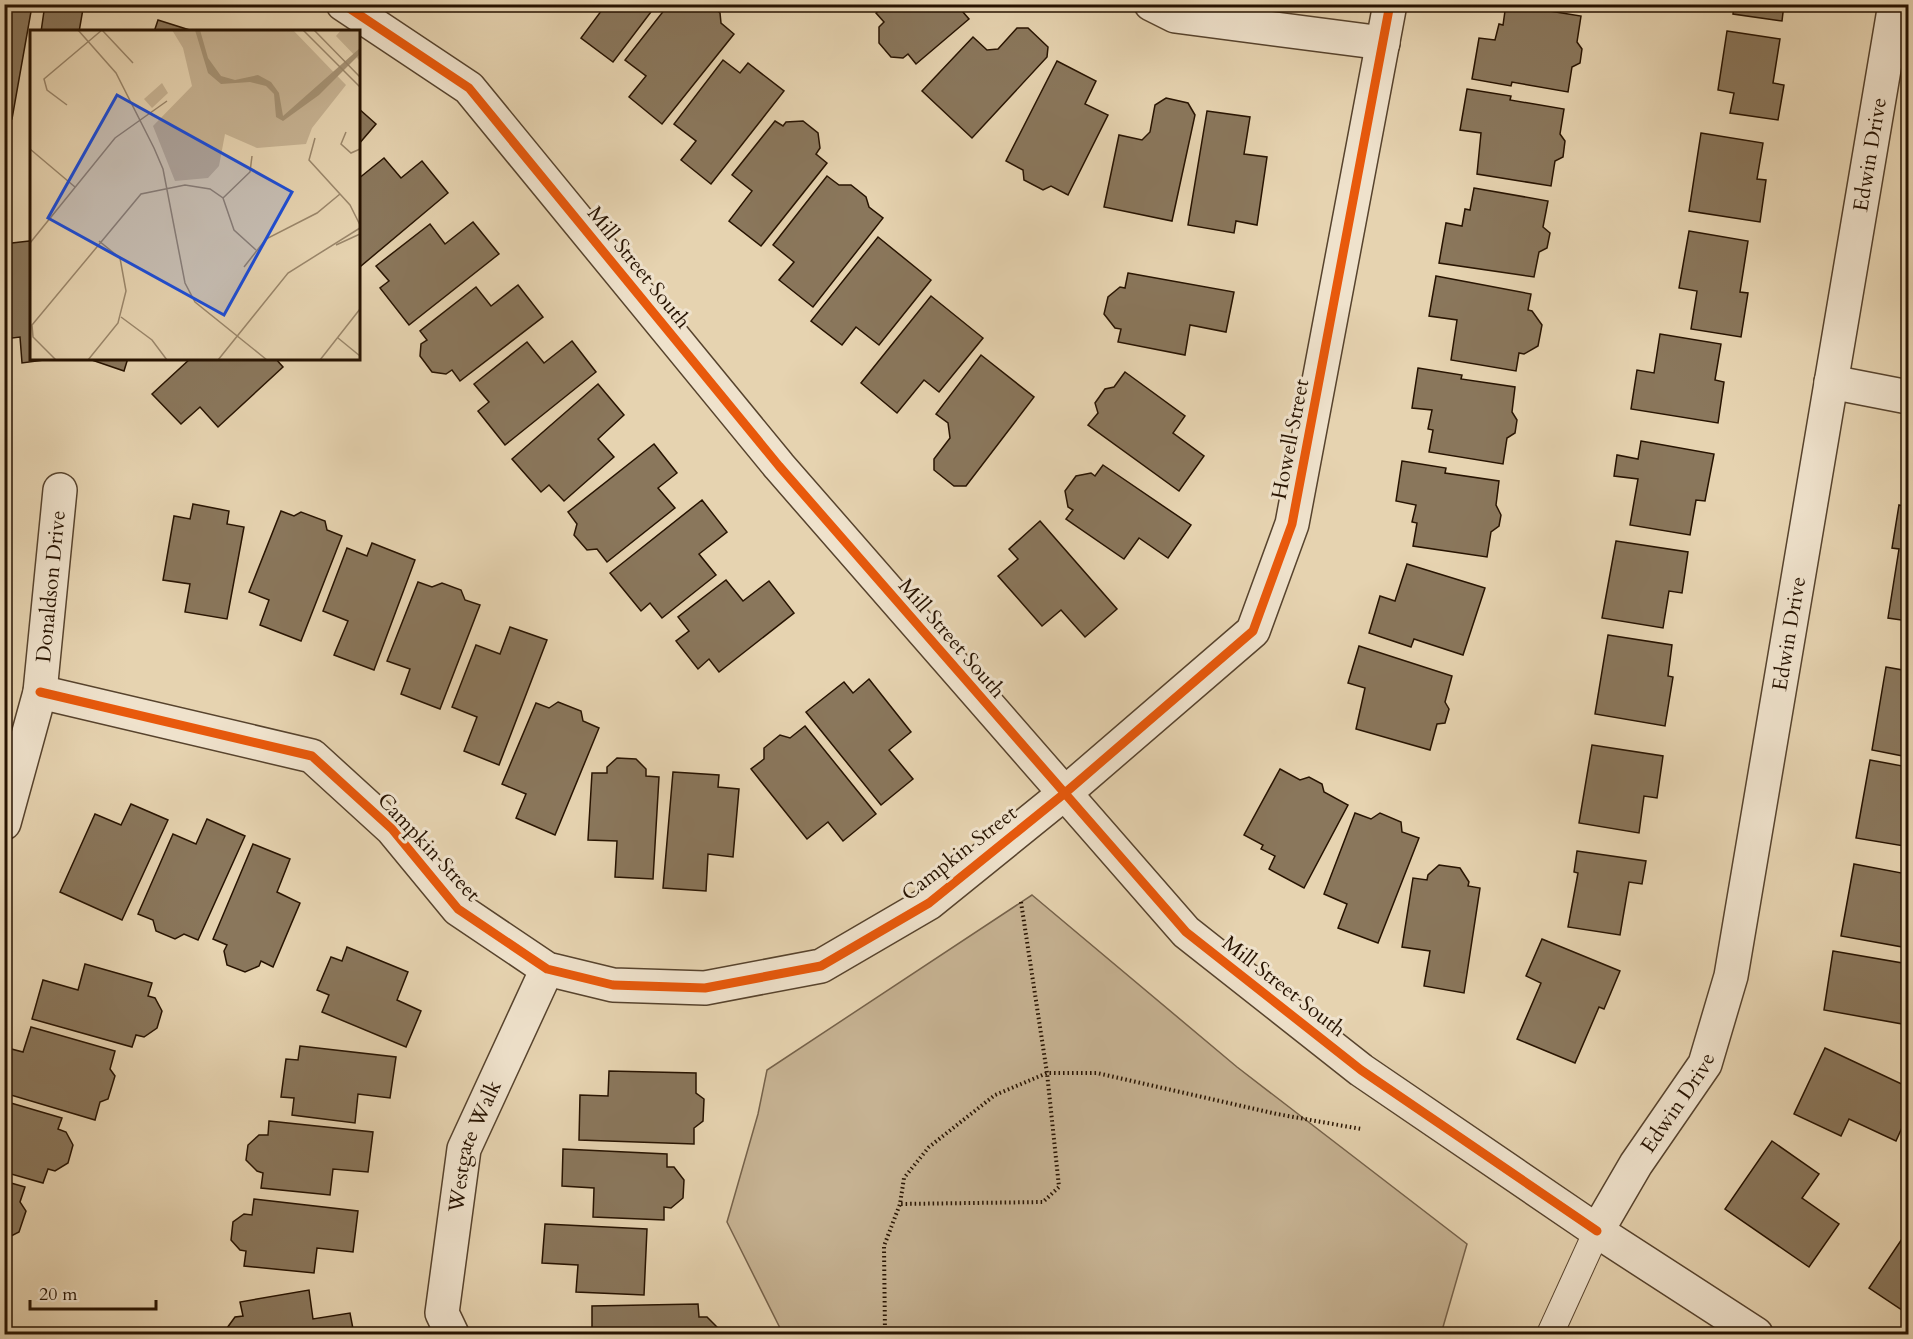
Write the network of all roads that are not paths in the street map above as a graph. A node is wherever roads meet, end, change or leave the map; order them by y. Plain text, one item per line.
1 (343, 4) edge
2 (1151, 4) edge
3 (1390, 4) edge
4 (1895, 4) edge
5 (1383, 43) junction
6 (1831, 382) junction
7 (1908, 397) edge
8 (60, 490) dead end
9 (40, 692) junction
10 (1065, 794) junction
11 (4, 823) edge
12 (547, 969) junction
13 (1597, 1231) junction
14 (452, 1335) edge
15 (1550, 1335) edge
16 (1756, 1335) edge

1 - 10 street, Mill Street South
2 - 5 street
3 - 5 street, Howell Street
4 - 6 street, Edwin Drive
5 - 10 street, Howell Street
6 - 7 street
6 - 13 street, Edwin Drive
8 - 9 street, Donaldson Drive
9 - 11 street, Donaldson Drive
9 - 12 street, Campkin Street
10 - 12 street, Campkin Street
10 - 13 street, Mill Street South
12 - 14 street, Westgate Walk
13 - 15 lane
13 - 16 street, Mill Street South

